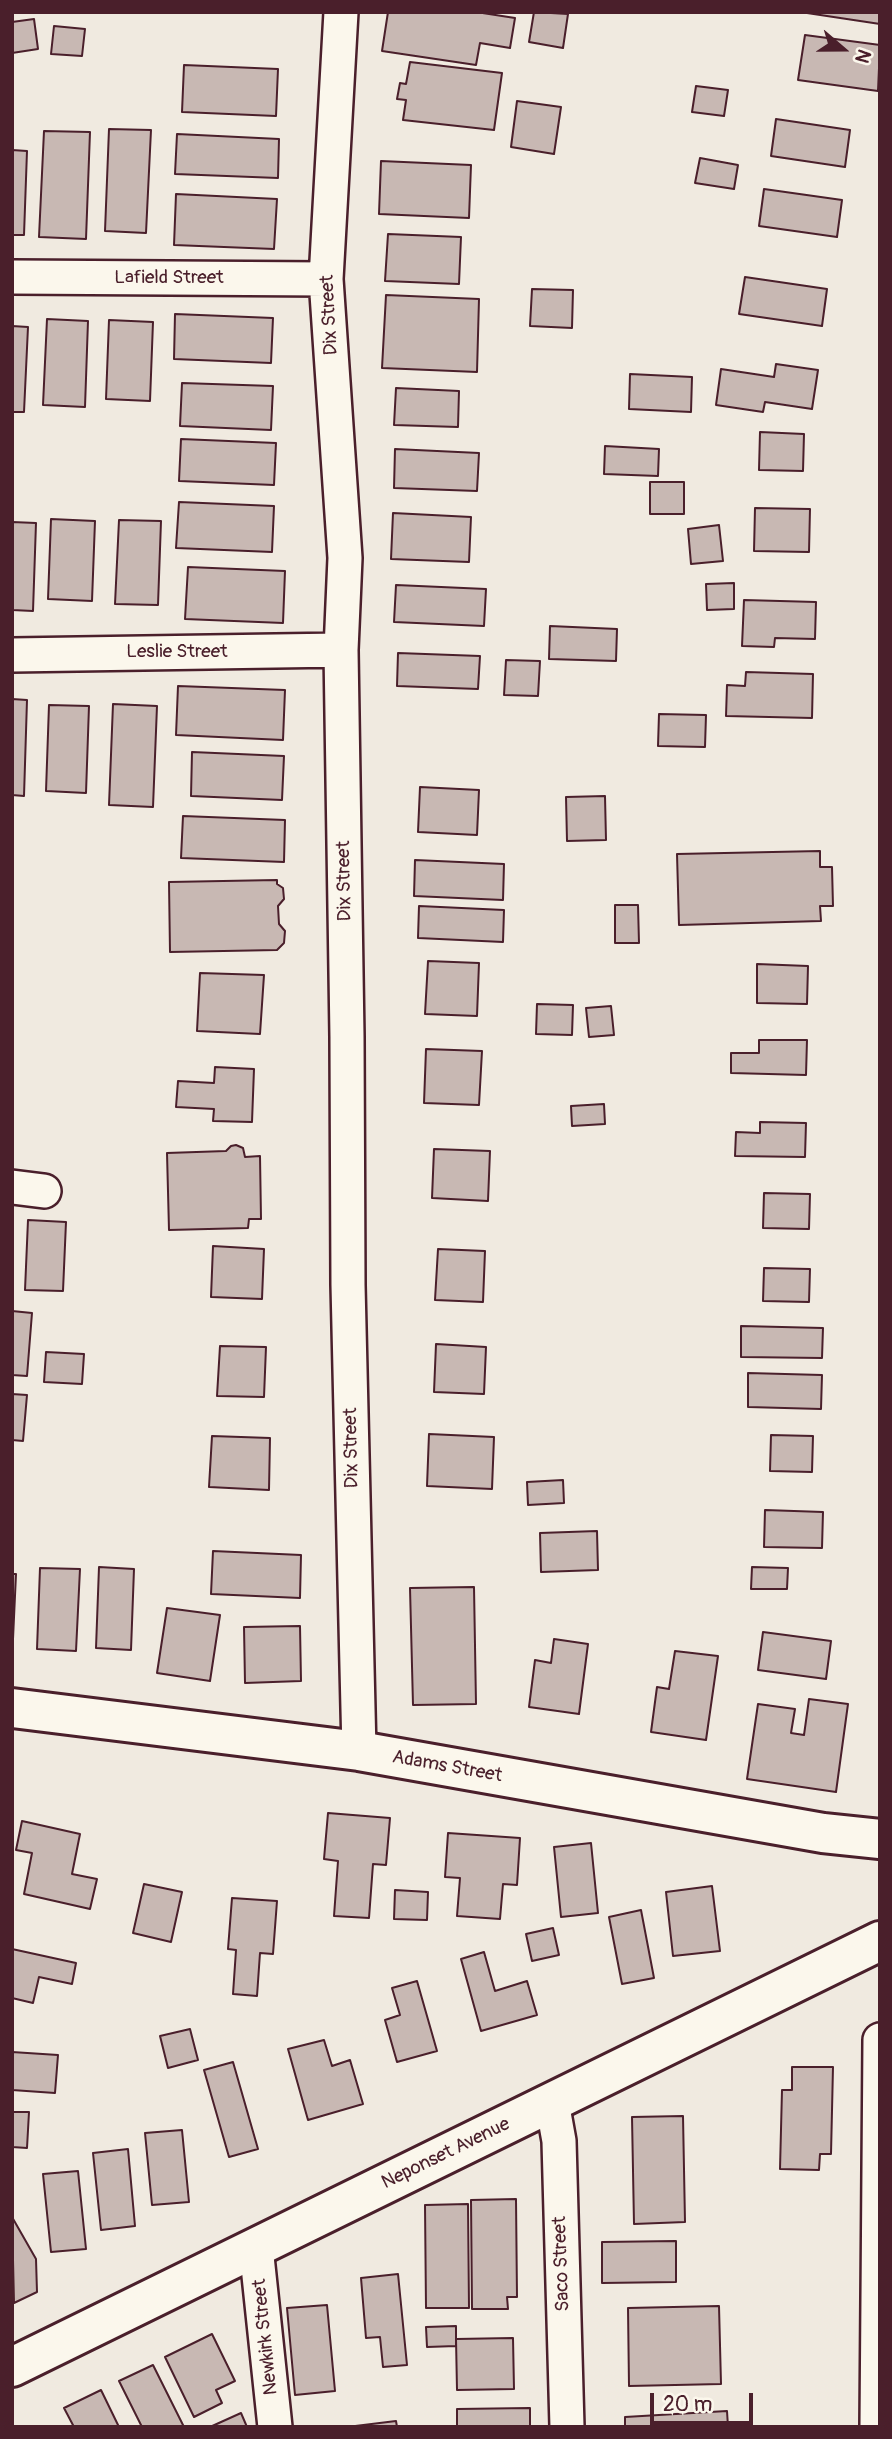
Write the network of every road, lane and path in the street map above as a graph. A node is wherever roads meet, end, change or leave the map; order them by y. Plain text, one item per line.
1 (341, 12) edge
2 (12, 278) edge
3 (326, 279) junction
4 (341, 650) junction
5 (12, 655) edge
6 (12, 1708) edge
7 (359, 1751) junction
8 (880, 1839) edge
9 (880, 1941) edge
10 (880, 2039) edge
11 (552, 2102) junction
12 (256, 2247) junction
13 (12, 2367) edge
14 (275, 2427) edge
15 (567, 2427) edge
16 (877, 2427) edge

1 - 3 street, Dix Street
2 - 3 street, Lafield Street
3 - 4 street, Dix Street
4 - 5 street, Leslie Street
4 - 7 street, Dix Street
6 - 7 main road, Adams Street
7 - 8 main road, Adams Street
9 - 11 main road, Neponset Avenue
10 - 16 street
11 - 12 main road, Neponset Avenue
11 - 15 street, Saco Street
12 - 13 main road, Neponset Avenue
12 - 14 street, Newkirk Street

